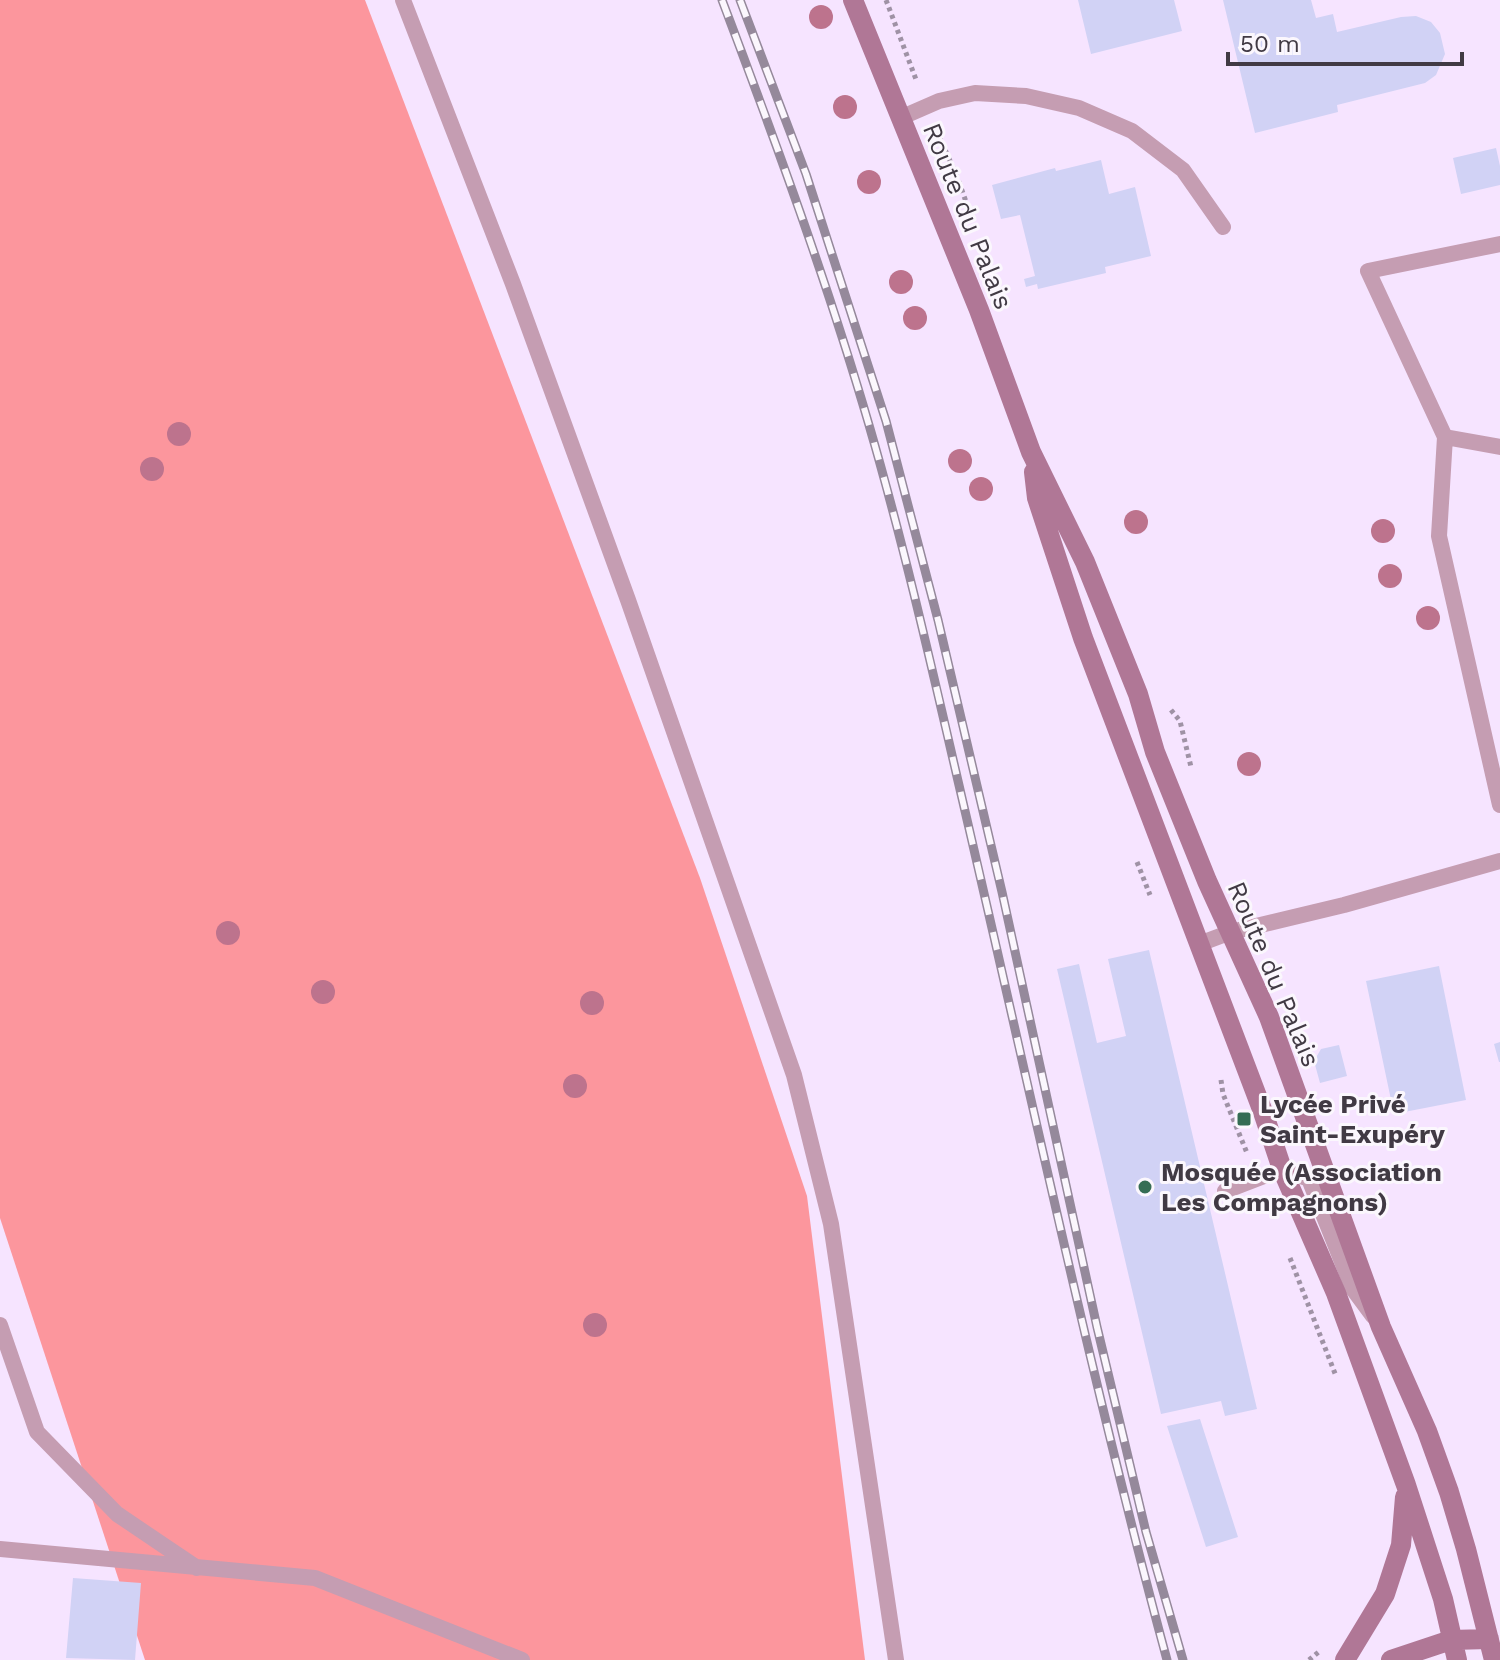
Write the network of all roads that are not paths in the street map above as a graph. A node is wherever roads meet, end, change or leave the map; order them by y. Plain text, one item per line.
1 (403, 0) edge
2 (853, 0) edge
3 (900, 118) junction
4 (1223, 227) dead end
5 (1500, 244) edge
6 (1445, 437) junction
7 (1500, 447) edge
8 (1031, 452) junction
9 (1500, 805) edge
10 (1500, 861) edge
11 (1231, 932) junction
12 (1199, 944) junction
13 (1282, 1169) junction
14 (1225, 1191) dead end
15 (0, 1325) edge
16 (1381, 1327) junction
17 (1406, 1485) junction
18 (0, 1549) edge
19 (198, 1568) junction
20 (1489, 1639) junction
21 (1454, 1650) edge
22 (522, 1660) edge
23 (896, 1660) edge
24 (1345, 1660) edge
25 (1391, 1660) edge
26 (1470, 1660) edge
27 (1494, 1660) edge

1 - 23 lane
2 - 3 main road, Route du Palais
3 - 4 lane
3 - 8 main road, Route du Palais
5 - 6 lane
6 - 7 lane
6 - 9 lane
8 - 11 main road, Route du Palais
8 - 12 main road, Route du Palais
10 - 11 lane
11 - 12 lane
11 - 16 main road, Route du Palais
12 - 13 main road, Route du Palais
13 - 14 lane
13 - 16 lane
13 - 17 main road, Route du Palais
15 - 19 lane
16 - 20 main road, Route du Palais
17 - 21 main road, Route du Palais
17 - 24 main road
18 - 19 lane
19 - 22 lane
20 - 21 main road
20 - 26 main road
20 - 27 main road, Route du Palais
21 - 25 main road

